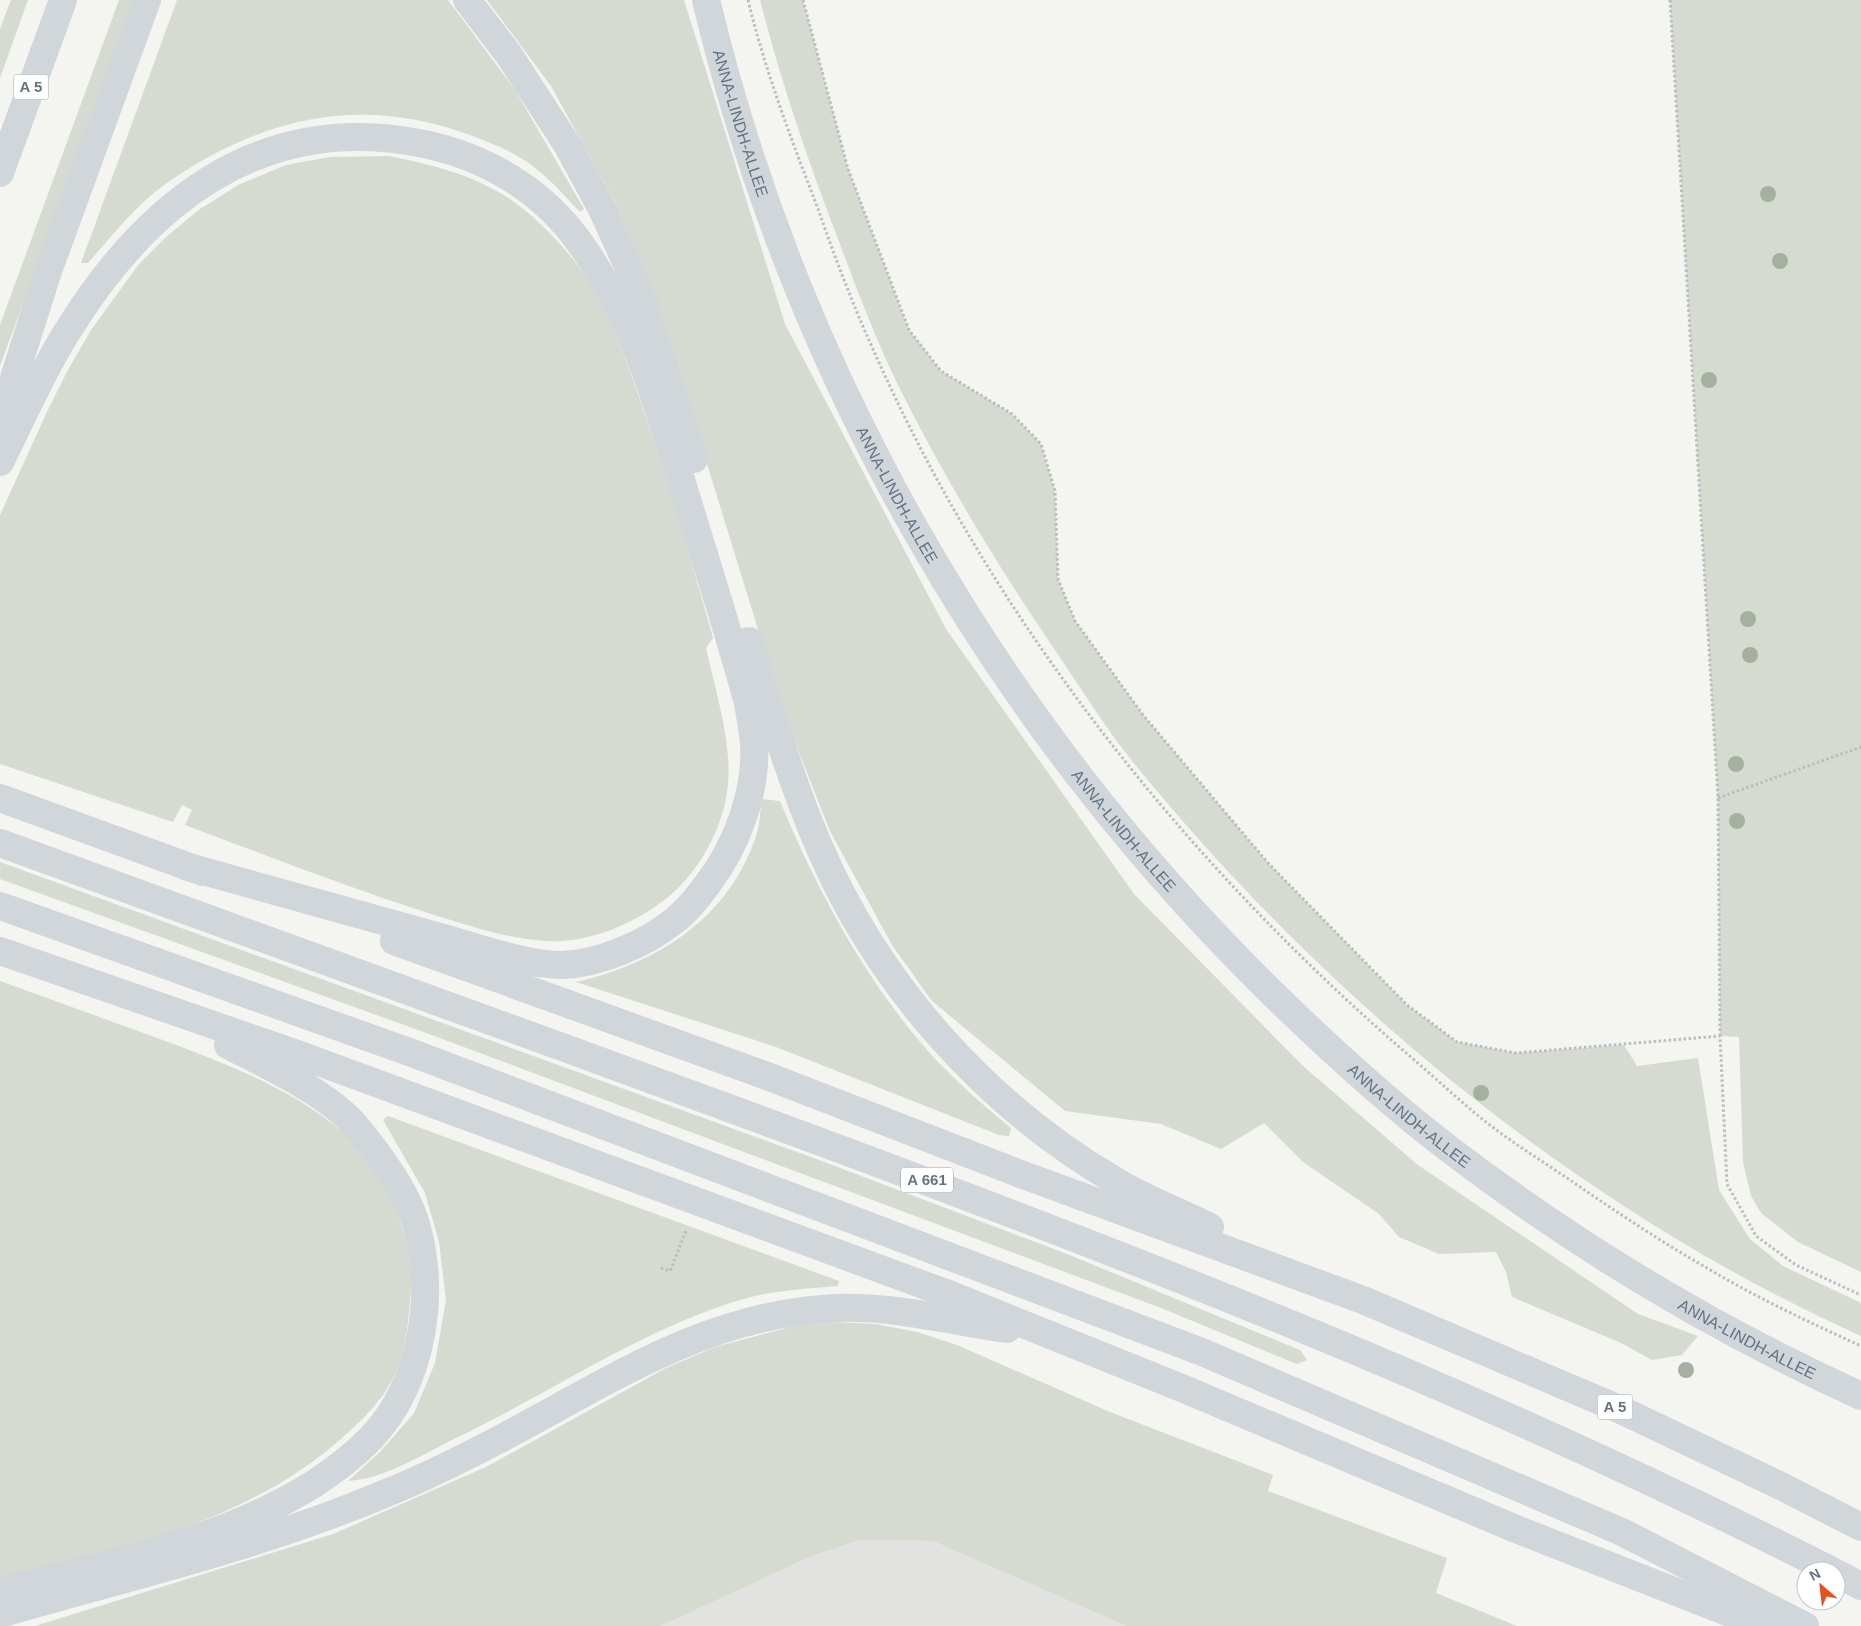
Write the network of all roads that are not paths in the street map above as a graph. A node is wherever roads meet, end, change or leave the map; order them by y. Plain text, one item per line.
1 (63, 0) edge
2 (147, 0) edge
3 (467, 0) edge
4 (706, 0) edge
5 (0, 173) edge
6 (0, 422) edge
7 (0, 462) edge
8 (0, 798) edge
9 (0, 843) edge
10 (185, 866) junction
11 (0, 906) edge
12 (0, 951) edge
13 (155, 1004) junction
14 (1363, 1300) junction
15 (1053, 1337) junction
16 (1861, 1396) edge
17 (1861, 1527) edge
18 (1811, 1561) edge
19 (1846, 1578) edge
20 (1861, 1586) edge
21 (0, 1591) edge
22 (0, 1614) edge
23 (1763, 1626) edge
24 (1805, 1626) edge

1 - 5 main road, A 5
2 - 6 main road
3 - 14 main road
4 - 16 main road, ANNA-LINDH-ALLEE
7 - 10 main road
8 - 10 main road
9 - 18 main road, A 661
10 - 14 main road
11 - 24 main road
12 - 13 main road
13 - 15 main road
13 - 21 main road
14 - 17 main road, A 5
15 - 22 main road
15 - 23 main road
19 - 20 main road

